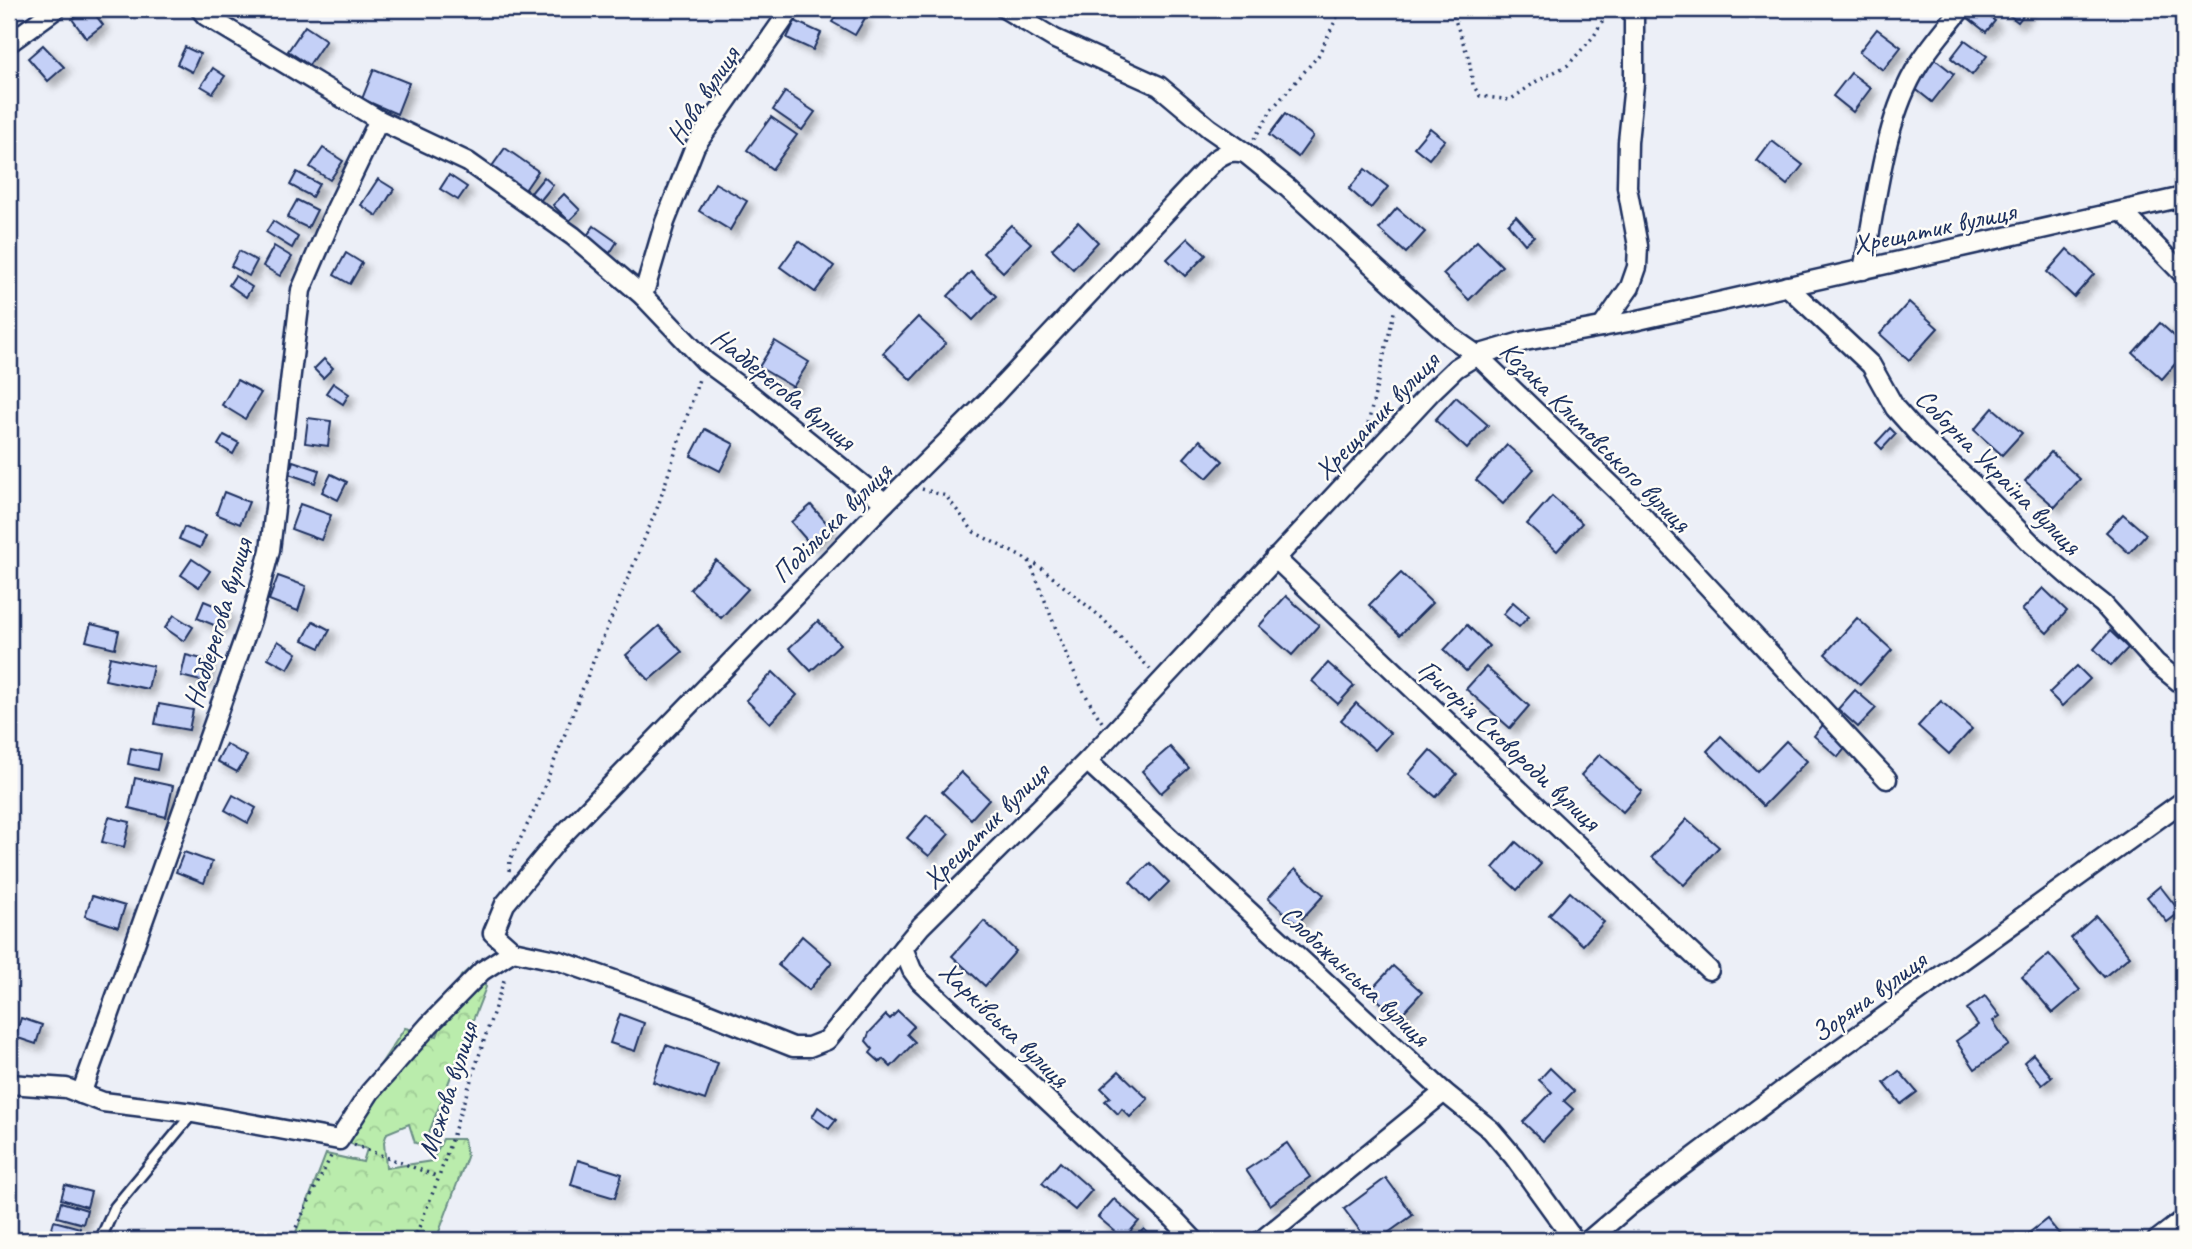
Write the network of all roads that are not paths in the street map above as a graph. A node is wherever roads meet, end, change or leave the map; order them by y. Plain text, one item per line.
1 (56, 9) edge
2 (200, 9) edge
3 (791, 9) edge
4 (1004, 9) edge
5 (1634, 9) edge
6 (1961, 9) edge
7 (9, 43) edge
8 (379, 120) junction
9 (1245, 153) junction
10 (2183, 198) edge
11 (2123, 212) junction
12 (1863, 270) junction
13 (2183, 274) edge
14 (1787, 286) junction
15 (643, 296) junction
16 (1602, 327) junction
17 (1477, 355) junction
18 (889, 500) junction
19 (1275, 558) junction
20 (2183, 685) edge
21 (1087, 761) junction
22 (1887, 779) dead end
23 (2183, 801) edge
24 (903, 948) junction
25 (513, 951) junction
26 (1709, 970) dead end
27 (9, 1084) edge
28 (1444, 1093) junction
29 (81, 1094) junction
30 (193, 1113) junction
31 (2183, 1220) edge
32 (100, 1240) edge
33 (1194, 1240) edge
34 (1262, 1240) edge
35 (1574, 1240) edge
36 (1589, 1240) edge
37 (2157, 1240) edge

1 - 7 street
2 - 8 street, Надберегова вулиця
3 - 15 street, Нова вулиця
4 - 9 street
5 - 16 street
6 - 12 street
8 - 15 street, Надберегова вулиця
8 - 29 street, Надберегова вулиця
9 - 17 street, Козака Климовського вулиця
9 - 18 street, Подільска вулиця
10 - 11 street, Хрещатик вулиця
11 - 12 street, Хрещатик вулиця
11 - 13 street
12 - 14 street, Хрещатик вулиця
14 - 16 street, Хрещатик вулиця
14 - 20 street, Соборна Україна вулиця
15 - 18 street, Надберегова вулиця
16 - 17 street, Хрещатик вулиця
17 - 19 street, Хрещатик вулиця
17 - 22 street, Козака Климовського вулиця
18 - 25 street, Подільска вулиця
19 - 21 street, Хрещатик вулиця
19 - 26 street, Григорія Сковороди вулиця
21 - 24 street, Хрещатик вулиця
21 - 28 street, Слобожанська вулиця
23 - 36 street, Зоряна вулиця
24 - 25 street, Харківська вулиця
24 - 33 street, Харківська вулиця
25 - 30 street
27 - 29 street
28 - 34 street
28 - 35 street, Слобожанська вулиця
29 - 30 street
30 - 32 lane
31 - 37 street

